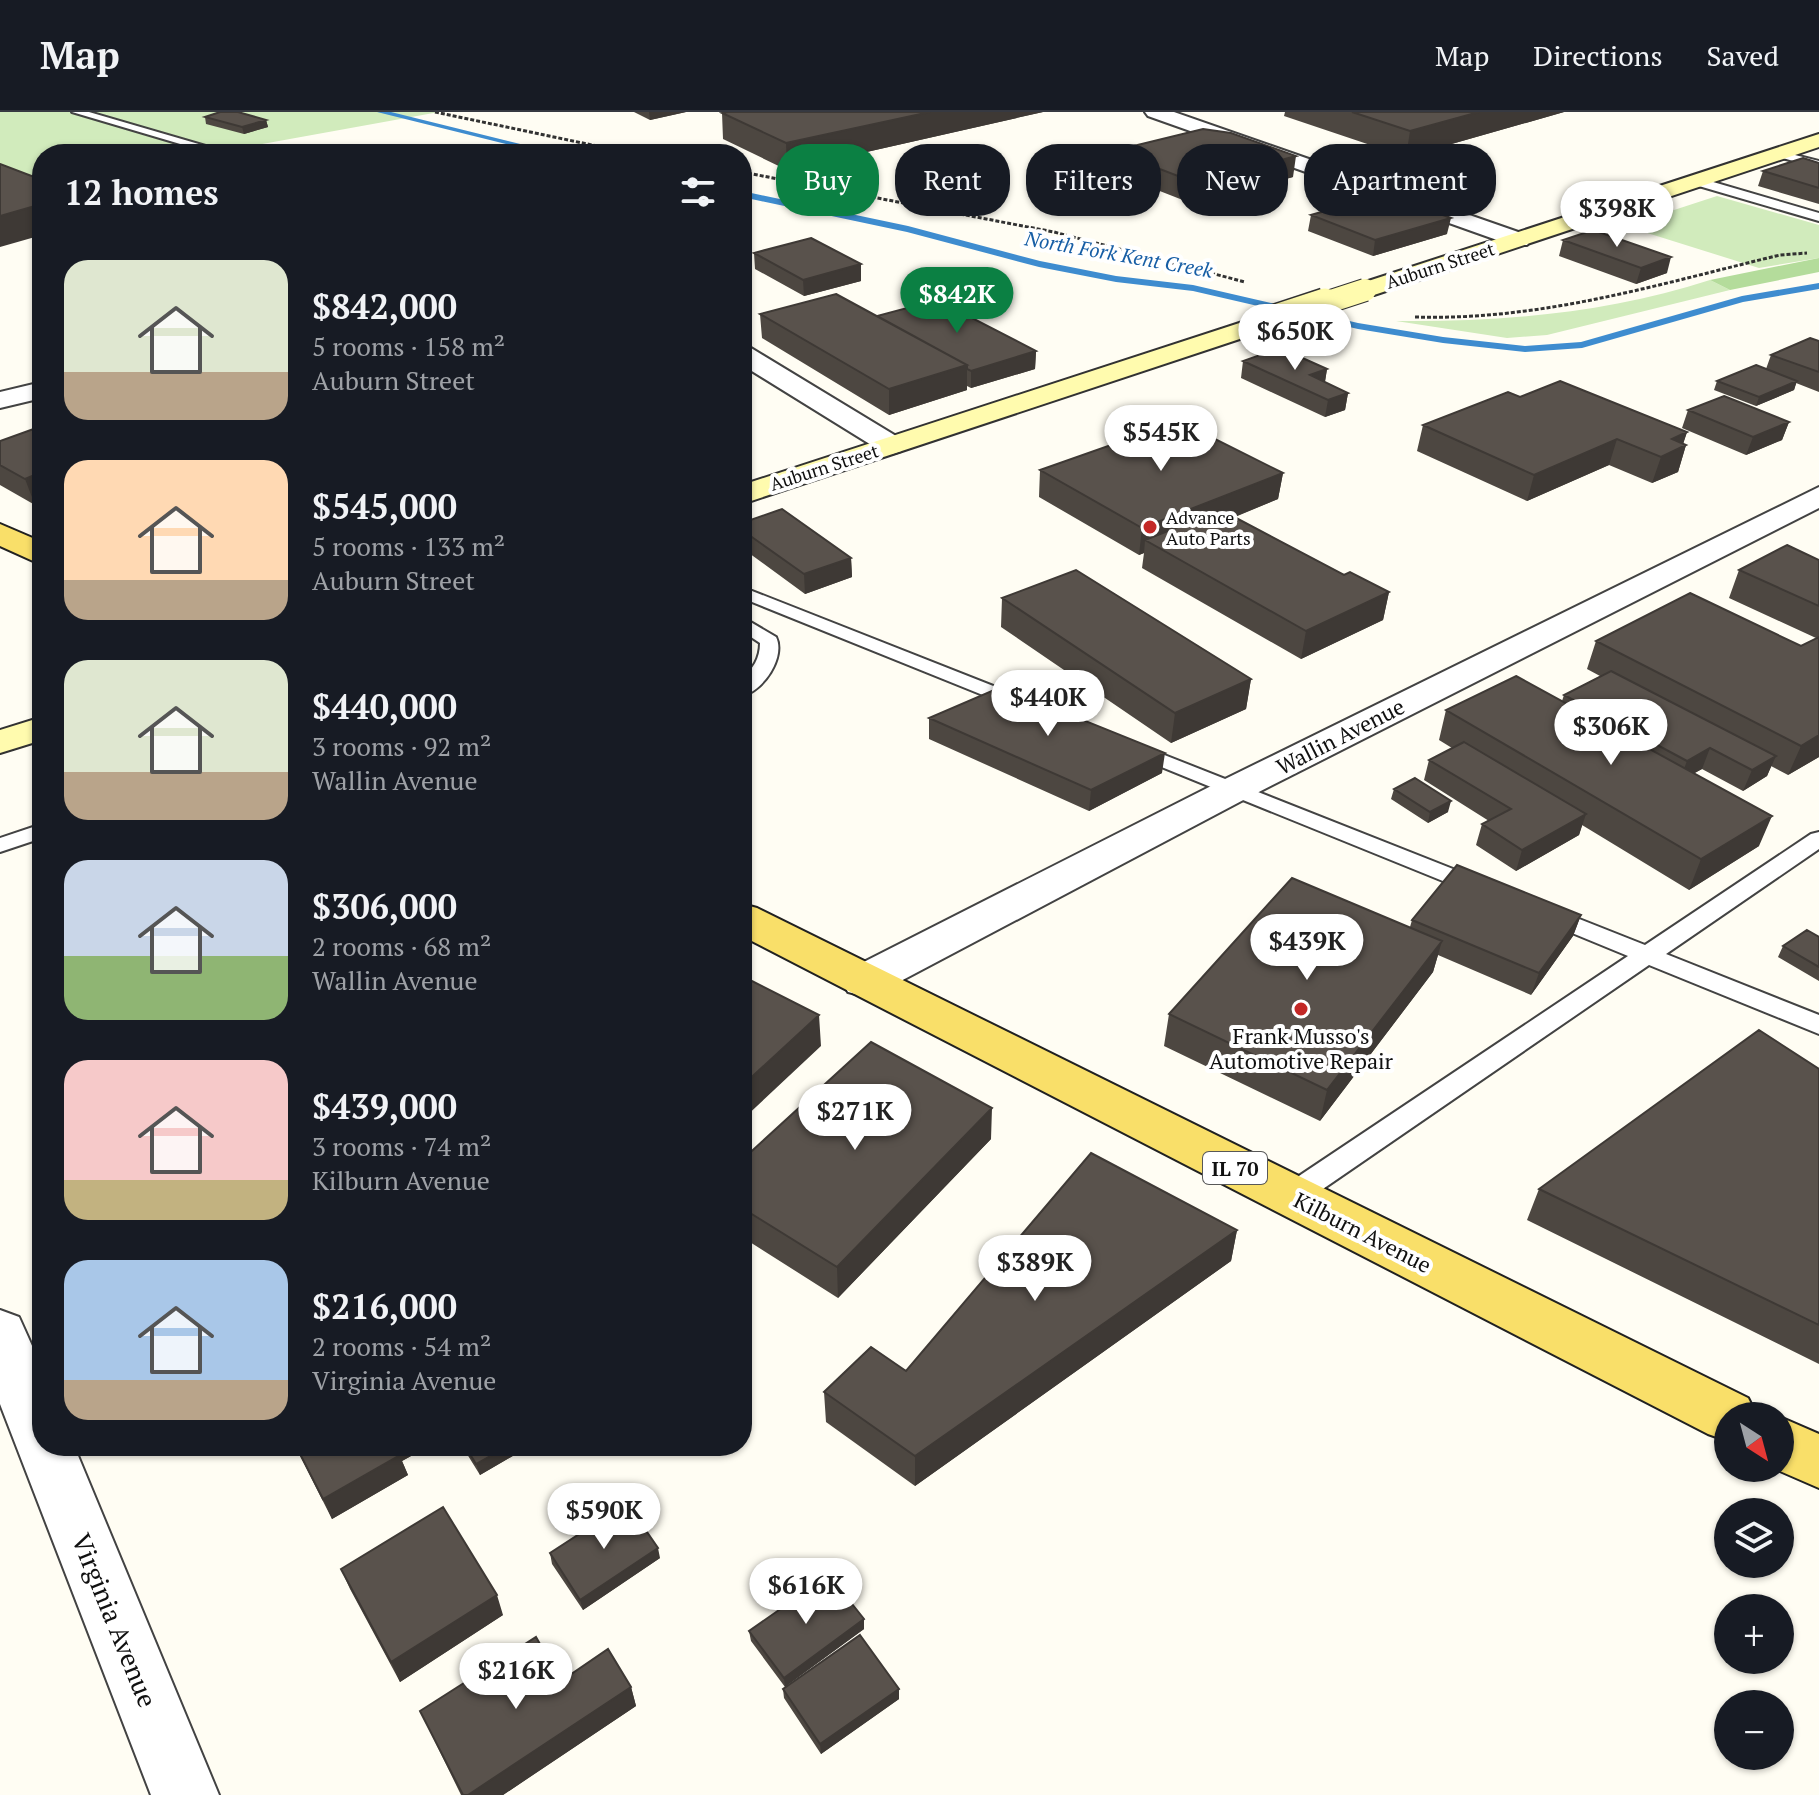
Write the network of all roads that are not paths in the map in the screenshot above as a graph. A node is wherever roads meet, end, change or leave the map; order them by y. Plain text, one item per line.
1 (77, 112) edge
2 (1170, 114) edge
3 (1818, 142) edge
4 (191, 144) edge
5 (1779, 154) junction
6 (1819, 165) edge
7 (1696, 181) junction
8 (1819, 217) edge
9 (1519, 240) junction
10 (752, 360) edge
11 (32, 392) edge
12 (0, 400) edge
13 (891, 445) junction
14 (752, 492) edge
15 (1819, 496) edge
16 (0, 534) edge
17 (32, 547) edge
18 (752, 596) edge
19 (752, 630) edge
20 (752, 679) edge
21 (1042, 712) edge
22 (32, 731) edge
23 (0, 742) edge
24 (1116, 742) edge
25 (1235, 789) junction
26 (32, 834) edge
27 (1819, 839) edge
28 (1, 845) edge
29 (1499, 895) edge
30 (1528, 907) edge
31 (752, 923) edge
32 (1645, 954) junction
33 (864, 981) junction
34 (1819, 1025) edge
35 (1291, 1196) junction
36 (0, 1333) edge
37 (1714, 1409) edge
38 (32, 1412) edge
39 (1794, 1450) edge
40 (49, 1456) edge
41 (1819, 1462) edge
42 (185, 1795) edge

1 - 4 lane
2 - 9 street
3 - 5 main road, Auburn Street
5 - 6 lane
5 - 7 main road, Auburn Street
7 - 8 lane
7 - 9 main road, Auburn Street
9 - 13 main road, Auburn Street, bridge
10 - 13 street
11 - 12 street
13 - 14 main road, Auburn Street
15 - 25 street, Wallin Avenue
16 - 17 main road
18 - 21 lane
19 - 20 lane
22 - 23 main road
24 - 25 lane
25 - 29 lane
25 - 33 street, Wallin Avenue
26 - 28 lane
27 - 32 lane
30 - 32 lane
31 - 33 main road, Kilburn Avenue / IL 70
32 - 34 lane
32 - 35 lane
33 - 35 main road, Kilburn Avenue / IL 70
35 - 37 main road, Kilburn Avenue / IL 70
36 - 38 street
39 - 41 main road
40 - 42 street, Virginia Avenue

